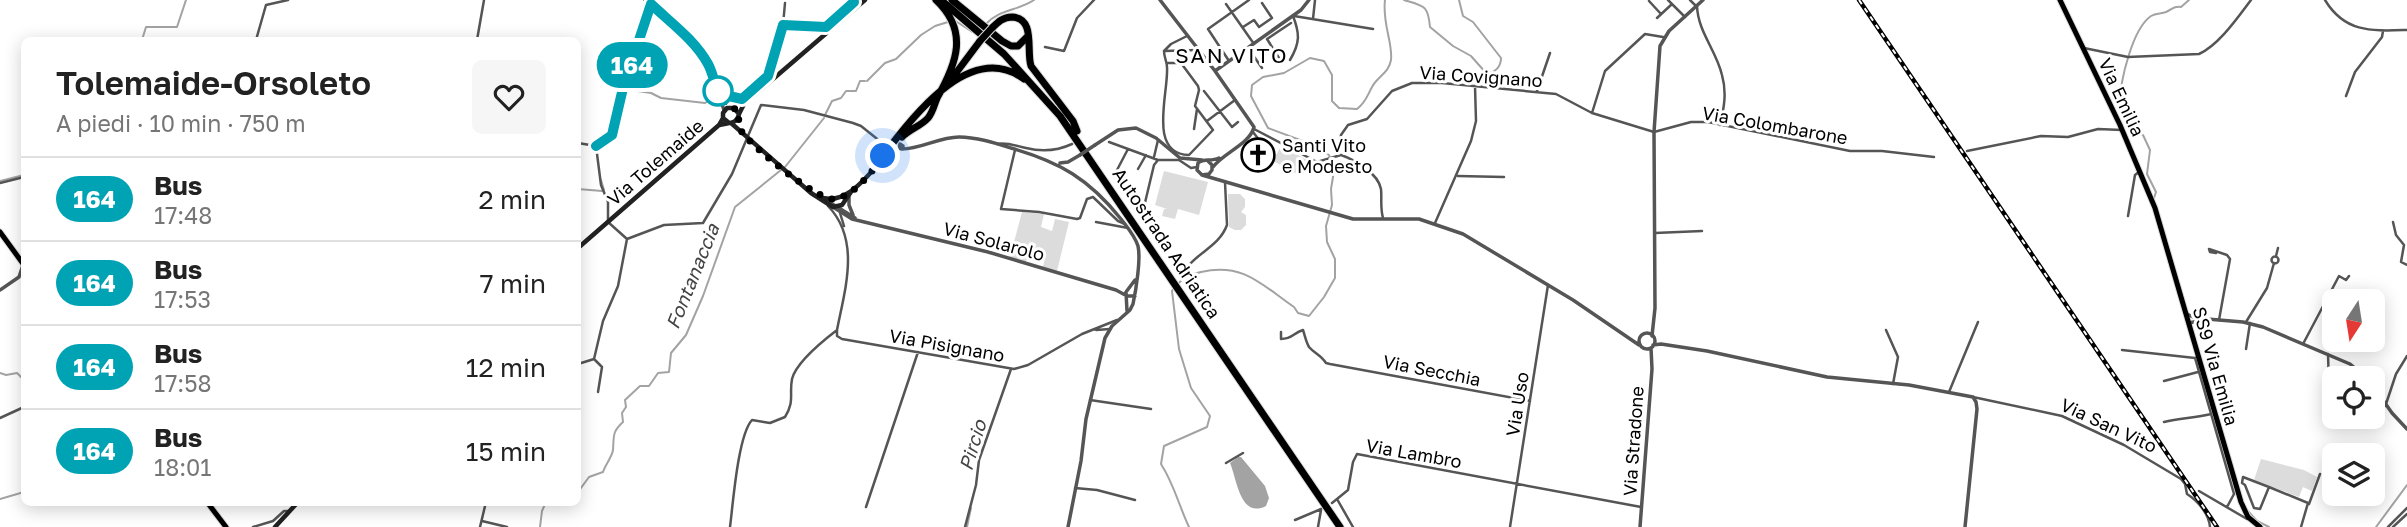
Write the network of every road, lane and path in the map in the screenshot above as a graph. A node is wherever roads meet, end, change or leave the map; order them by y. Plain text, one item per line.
1 (288, 0) edge
2 (484, 0) edge
3 (645, 0) edge
4 (865, 0) edge
5 (939, 0) edge
6 (949, 0) edge
7 (1094, 0) edge
8 (1160, 0) edge
9 (1249, 0) edge
10 (1308, 0) edge
11 (1315, 0) edge
12 (1668, 0) edge
13 (1690, 0) edge
14 (1703, 0) edge
15 (2060, 0) edge
16 (2251, 0) edge
17 (2325, 0) edge
18 (1649, 1) edge
19 (652, 2) edge
20 (854, 2) dead end
21 (785, 3) dead end
22 (1262, 3) dead end
23 (1226, 4) dead end
24 (1672, 4) junction
25 (1696, 6) junction
26 (1232, 12) junction
27 (1661, 14) junction
28 (1294, 16) junction
29 (1685, 17) junction
30 (1657, 18) dead end
31 (1313, 19) junction
32 (783, 25) junction
33 (1242, 27) junction
34 (1373, 29) dead end
35 (2407, 30) edge
36 (2383, 31) junction
37 (1187, 36) junction
38 (257, 37) edge
39 (478, 37) edge
40 (1028, 37) junction
41 (1663, 37) junction
42 (1266, 38) junction
43 (1254, 44) junction
44 (1045, 47) dead end
45 (2083, 47) junction
46 (1248, 48) junction
47 (1198, 50) junction
48 (1164, 51) junction
49 (1550, 53) dead end
50 (1279, 58) dead end
51 (1290, 60) dead end
52 (1229, 61) junction
53 (1168, 63) junction
54 (1262, 68) dead end
55 (1215, 71) junction
56 (1475, 86) junction
57 (1204, 91) dead end
58 (1537, 91) junction
59 (941, 92) junction
60 (1041, 93) junction
61 (720, 94) junction
62 (2346, 96) dead end
63 (1236, 100) junction
64 (723, 101) junction
65 (744, 104) junction
66 (732, 107) junction
67 (1197, 109) junction
68 (724, 110) junction
69 (1220, 112) junction
70 (1592, 113) junction
71 (738, 116) junction
72 (727, 121) junction
73 (1207, 121) junction
74 (1238, 122) dead end
75 (1720, 125) junction
76 (1194, 129) dead end
77 (1253, 130) junction
78 (2122, 130) junction
79 (1077, 131) junction
80 (742, 132) junction
81 (1654, 132) junction
82 (748, 137) junction
83 (1158, 139) junction
84 (1109, 142) dead end
85 (581, 144) edge
86 (997, 144) junction
87 (1072, 144) dead end
88 (902, 145) junction
89 (596, 146) junction
90 (889, 149) junction
91 (1016, 149) junction
92 (1128, 149) junction
93 (1966, 151) dead end
94 (1146, 155) junction
95 (1335, 156) junction
96 (1934, 157) dead end
97 (1221, 158) junction
98 (1156, 159) junction
99 (1188, 159) junction
100 (1269, 159) dead end
101 (1073, 160) junction
102 (1202, 160) junction
103 (1208, 161) junction
104 (1057, 163) junction
105 (1139, 169) dead end
106 (1212, 169) junction
107 (1198, 170) junction
108 (2140, 171) junction
109 (1073, 173) junction
110 (1126, 174) dead end
111 (1458, 176) junction
112 (1504, 177) dead end
113 (21, 178) edge
114 (1225, 182) junction
115 (0, 183) edge
116 (847, 196) junction
117 (825, 201) junction
118 (2155, 208) joint
119 (837, 209) junction
120 (2128, 216) dead end
121 (853, 218) junction
122 (1383, 218) junction
123 (1144, 219) dead end
124 (839, 220) junction
125 (608, 222) junction
126 (1096, 222) dead end
127 (2393, 222) dead end
128 (1435, 223) junction
129 (1126, 226) junction
130 (844, 229) junction
131 (1702, 230) dead end
132 (0, 232) edge
133 (1655, 233) junction
134 (627, 239) junction
135 (581, 245) edge
136 (2278, 248) dead end
137 (1156, 251) junction
138 (2216, 253) dead end
139 (21, 260) edge
140 (1190, 264) dead end
141 (2407, 265) edge
142 (21, 276) edge
143 (2349, 276) dead end
144 (1136, 278) junction
145 (1548, 285) junction
146 (1128, 289) junction
147 (0, 290) edge
148 (1116, 290) junction
149 (1135, 294) junction
150 (1126, 295) junction
151 (1126, 313) junction
152 (1119, 319) junction
153 (2219, 320) junction
154 (2194, 321) junction
155 (1978, 322) dead end
156 (2248, 323) junction
157 (1102, 326) junction
158 (1654, 327) junction
159 (1110, 329) junction
160 (837, 330) junction
161 (1093, 330) junction
162 (1886, 330) dead end
163 (1098, 331) junction
164 (1281, 332) dead end
165 (1645, 334) junction
166 (1630, 337) junction
167 (1640, 337) junction
168 (1653, 337) junction
169 (1105, 338) junction
170 (1661, 344) junction
171 (2303, 344) junction
172 (1639, 345) junction
173 (1652, 347) junction
174 (1644, 349) junction
175 (2246, 349) dead end
176 (2122, 350) dead end
177 (918, 352) junction
178 (2328, 354) junction
179 (1650, 356) junction
180 (2407, 356) edge
181 (2197, 357) junction
182 (594, 359) junction
183 (581, 364) edge
184 (2330, 366) edge
185 (2355, 366) edge
186 (1011, 369) junction
187 (2199, 372) junction
188 (2164, 381) dead end
189 (1893, 384) junction
190 (1949, 392) junction
191 (598, 393) dead end
192 (1974, 398) junction
193 (1090, 400) junction
194 (1530, 401) junction
195 (2386, 405) joint
196 (21, 408) edge
197 (1151, 408) dead end
198 (2211, 414) junction
199 (0, 418) edge
200 (2164, 422) dead end
201 (2407, 429) edge
202 (1243, 453) dead end
203 (1226, 463) dead end
204 (2320, 474) dead end
205 (2249, 479) junction
206 (1517, 484) junction
207 (2245, 485) junction
208 (2269, 487) junction
209 (1075, 488) junction
210 (2199, 491) dead end
211 (1338, 499) junction
212 (1135, 500) dead end
213 (1332, 503) dead end
214 (2309, 504) junction
215 (210, 506) edge
216 (294, 506) edge
217 (485, 506) edge
218 (866, 507) dead end
219 (1641, 507) junction
220 (2227, 507) junction
221 (2407, 508) edge
222 (289, 511) junction
223 (2407, 514) edge
224 (1295, 520) dead end
225 (482, 521) junction
226 (2257, 525) edge
227 (2394, 525) edge
228 (226, 527) edge
229 (253, 527) edge
230 (275, 527) edge
231 (481, 527) edge
232 (507, 527) edge
233 (730, 527) edge
234 (965, 527) edge
235 (1068, 527) edge
236 (1318, 527) edge
237 (1343, 527) edge
238 (1353, 527) edge
239 (1510, 527) edge
240 (1640, 527) edge
241 (1965, 527) edge
242 (2210, 527) edge
243 (2301, 527) edge

1 - 38 street
2 - 39 street
3 - 19 street
4 - 65 main road, Via Tolemaide
5 - 59 highway
5 - 60 highway, Autostrada Adriatica
6 - 40 highway
6 - 79 highway, Autostrada Adriatica
7 - 44 street
8 - 37 street
9 - 26 street
10 - 28 street
11 - 31 street
12 - 24 street
13 - 25 street
14 - 25 street
15 - 45 main road, Via Emilia
16 - 45 street
17 - 36 street
18 - 27 street
19 - 61 street
19 - 89 street
20 - 32 street
21 - 32 street
22 - 33 street
23 - 26 street
24 - 27 street
24 - 29 street
25 - 29 street
25 - 75 street
26 - 33 street
26 - 52 street
27 - 30 street
28 - 31 street
28 - 42 street
28 - 51 street
29 - 41 street
31 - 34 street
32 - 61 street
33 - 43 street
35 - 36 street
36 - 62 street
37 - 47 street
37 - 48 street
40 - 59 highway, bridge
40 - 79 highway
41 - 70 street
41 - 81 street
42 - 43 street
42 - 50 street
43 - 46 street
45 - 78 main road, Via Emilia
46 - 52 street
46 - 54 street
47 - 48 street
47 - 55 street
48 - 53 street
49 - 58 street
52 - 55 street
53 - 67 street
53 - 73 street
55 - 63 street
56 - 58 street, Via Covignano
56 - 95 street, Via Covignano
56 - 111 street
57 - 69 street
58 - 70 street, Via Covignano
59 - 60 highway
59 - 88 highway
59 - 90 highway
60 - 137 highway, Autostrada Adriatica
61 - 64 street
63 - 69 street
63 - 77 street
64 - 66 street
64 - 68 street
65 - 66 main road, Via Tolemaide
65 - 71 main road, Via Tolemaide
66 - 68 main road, Via Tolemaide
66 - 71 main road
67 - 73 street
67 - 76 street
68 - 72 main road, Via Tolemaide
69 - 73 street
69 - 74 street
70 - 81 street, Via Covignano
71 - 72 main road, Via Tolemaide
71 - 80 main road
72 - 80 main road
72 - 125 main road, Via Tolemaide
75 - 81 street, Via Colombarone
75 - 96 street, Via Colombarone
77 - 95 street
77 - 97 street
77 - 100 street
78 - 93 street
78 - 108 main road, Via Emilia
79 - 137 highway, Autostrada Adriatica
80 - 82 main road
81 - 133 street
82 - 90 street
82 - 117 main road
82 - 134 street
83 - 98 street
83 - 99 street
83 - 101 street, bridge
84 - 92 street
85 - 89 street
86 - 87 street
86 - 88 street
86 - 91 street
88 - 90 highway
88 - 90 street
89 - 125 street
90 - 116 main road
91 - 104 street
91 - 129 street
92 - 94 street
92 - 110 street
94 - 98 street
94 - 105 street
95 - 122 street
97 - 103 street
97 - 106 street
98 - 107 street
98 - 123 street
99 - 102 street
99 - 107 street
101 - 104 street
101 - 109 street
102 - 103 street
102 - 107 street
103 - 106 street
104 - 109 street
106 - 107 street
106 - 114 street
107 - 114 street
108 - 118 main road, Via Emilia
108 - 120 street
109 - 129 street
111 - 112 street
111 - 128 street
113 - 115 street
114 - 122 street
114 - 140 street
116 - 117 main road
116 - 119 main road
116 - 121 street
117 - 119 main road
117 - 124 street
118 - 154 main road, SS9 Via Emilia
119 - 121 street, Via Solarolo
119 - 124 street
119 - 130 street
121 - 130 street
121 - 148 street, Via Solarolo
122 - 128 street
124 - 130 street
125 - 134 street
125 - 135 main road, Via Tolemaide
126 - 129 street
127 - 141 street
128 - 145 street
129 - 144 street
130 - 160 street
131 - 133 street
132 - 139 main road
133 - 158 street
134 - 182 street
136 - 156 street
137 - 237 highway, Autostrada Adriatica
138 - 153 street
142 - 147 street
143 - 171 street
144 - 146 street
144 - 149 street
145 - 166 street
145 - 194 street, Via Uso
146 - 148 street, Via Solarolo
146 - 149 street
146 - 150 street
148 - 150 street, Via Solarolo
149 - 150 street, Via Solarolo
149 - 151 street
150 - 151 street
151 - 152 street
152 - 157 street, Via Pisignano
152 - 159 street
153 - 154 street
153 - 156 street
154 - 181 main road, SS9 Via Emilia
155 - 190 street
156 - 171 street
156 - 175 street
157 - 159 street
157 - 161 street, Via Pisignano
158 - 165 street
158 - 168 street
159 - 163 street
159 - 169 street
160 - 177 street, Via Pisignano
160 - 233 street
161 - 163 street
161 - 186 street, Via Pisignano
162 - 189 street
163 - 169 street
164 - 194 street, Via Secchia
165 - 167 street
165 - 168 street
166 - 167 street
166 - 172 street
167 - 172 street
168 - 170 street
168 - 173 street
169 - 193 street
170 - 173 street
170 - 189 street
171 - 178 street
172 - 174 street
173 - 174 street
173 - 179 street, Via Stradone
174 - 179 street
176 - 181 street
177 - 186 street, Via Pisignano
177 - 218 street
178 - 184 street
178 - 185 street
179 - 219 street, Via Stradone
180 - 195 street
181 - 187 street
181 - 226 main road, SS9 Via Emilia
182 - 183 street
182 - 191 street
186 - 234 street
187 - 188 street
187 - 198 street
189 - 190 street
190 - 192 street
192 - 241 street
192 - 242 street, Via San Vito
193 - 197 street
193 - 209 street
194 - 206 street, Via Uso
195 - 201 street
196 - 199 street
198 - 200 street
198 - 220 street
202 - 203 street
204 - 214 street
205 - 207 street
205 - 207 street
205 - 208 street
206 - 211 street, Via Lambro
206 - 219 street
206 - 239 street, Via Uso
207 - 208 street
208 - 214 street
209 - 212 street
209 - 235 street
210 - 220 street
211 - 213 street
211 - 238 street
214 - 243 street
215 - 228 main road
216 - 222 main road
217 - 225 street
219 - 240 street, Via Stradone
220 - 226 street
221 - 227 street
222 - 229 street
222 - 230 main road
223 - 227 street
224 - 236 street
225 - 231 street
225 - 232 street

